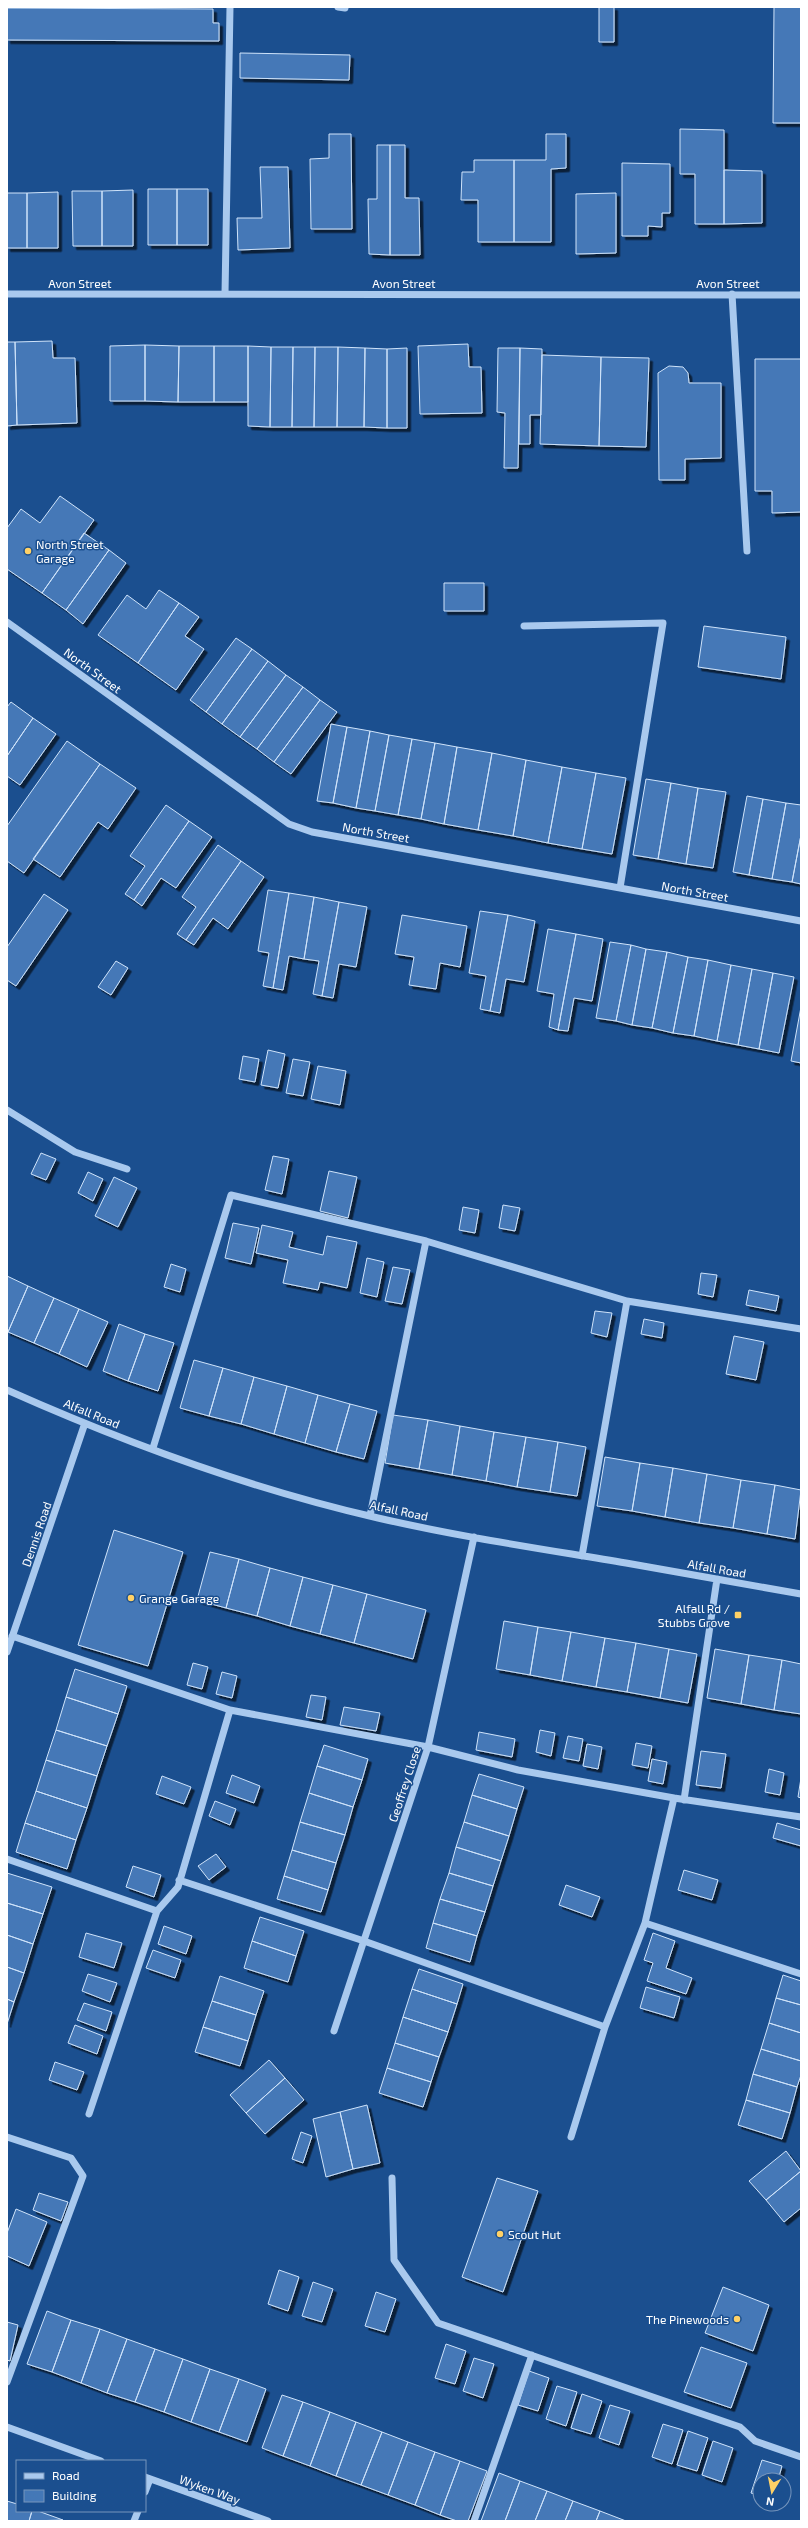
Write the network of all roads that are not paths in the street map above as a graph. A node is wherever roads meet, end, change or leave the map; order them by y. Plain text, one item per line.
1 (230, 7) edge
2 (7, 294) edge
3 (225, 294) junction
4 (732, 294) junction
5 (801, 295) edge
6 (747, 551) dead end
7 (7, 622) edge
8 (524, 626) dead end
9 (620, 888) junction
10 (801, 922) edge
11 (7, 1110) edge
12 (127, 1169) dead end
13 (426, 1241) junction
14 (627, 1301) junction
15 (801, 1329) edge
16 (7, 1390) edge
17 (85, 1423) junction
18 (153, 1448) junction
19 (370, 1516) junction
20 (474, 1537) junction
21 (582, 1556) junction
22 (717, 1579) junction
23 (801, 1592) edge
24 (12, 1636) junction
25 (7, 1652) edge
26 (230, 1710) junction
27 (428, 1747) junction
28 (674, 1798) junction
29 (684, 1800) junction
30 (801, 1817) edge
31 (7, 1859) edge
32 (179, 1880) junction
33 (156, 1911) junction
34 (645, 1923) junction
35 (364, 1941) junction
36 (801, 1974) edge
37 (605, 2027) junction
38 (334, 2031) dead end
39 (88, 2114) dead end
40 (7, 2137) edge
41 (571, 2137) dead end
42 (392, 2178) dead end
43 (532, 2355) junction
44 (7, 2382) edge
45 (7, 2428) edge
46 (801, 2457) edge
47 (98, 2460) edge
48 (148, 2478) edge
49 (268, 2521) edge
50 (474, 2521) edge

1 - 3 street
2 - 3 street, Avon Street
3 - 4 street, Avon Street
4 - 5 street, Avon Street
4 - 6 street
7 - 9 street, North Street
8 - 9 street
9 - 10 street, North Street
11 - 12 street
13 - 14 street
13 - 18 street
13 - 19 street
14 - 15 street
14 - 21 street
16 - 17 street, Alfall Road
17 - 18 street, Alfall Road
17 - 24 street, Dennis Road
18 - 19 street, Alfall Road
19 - 20 street, Alfall Road
20 - 21 street, Alfall Road
20 - 27 street, Geoffrey Close
21 - 22 street, Alfall Road
22 - 23 street, Alfall Road
22 - 29 street
24 - 25 street, Dennis Road
24 - 26 street
26 - 27 street
26 - 32 street
27 - 28 street
27 - 35 street, Geoffrey Close
28 - 29 street
28 - 34 street
29 - 30 street
31 - 33 street
32 - 33 street
32 - 35 street
33 - 39 street
34 - 36 street
34 - 37 street
35 - 37 street
35 - 38 street, Geoffrey Close
37 - 41 street
40 - 44 street
42 - 43 street
43 - 46 street
43 - 50 street
45 - 47 street
48 - 49 street, Wyken Way

